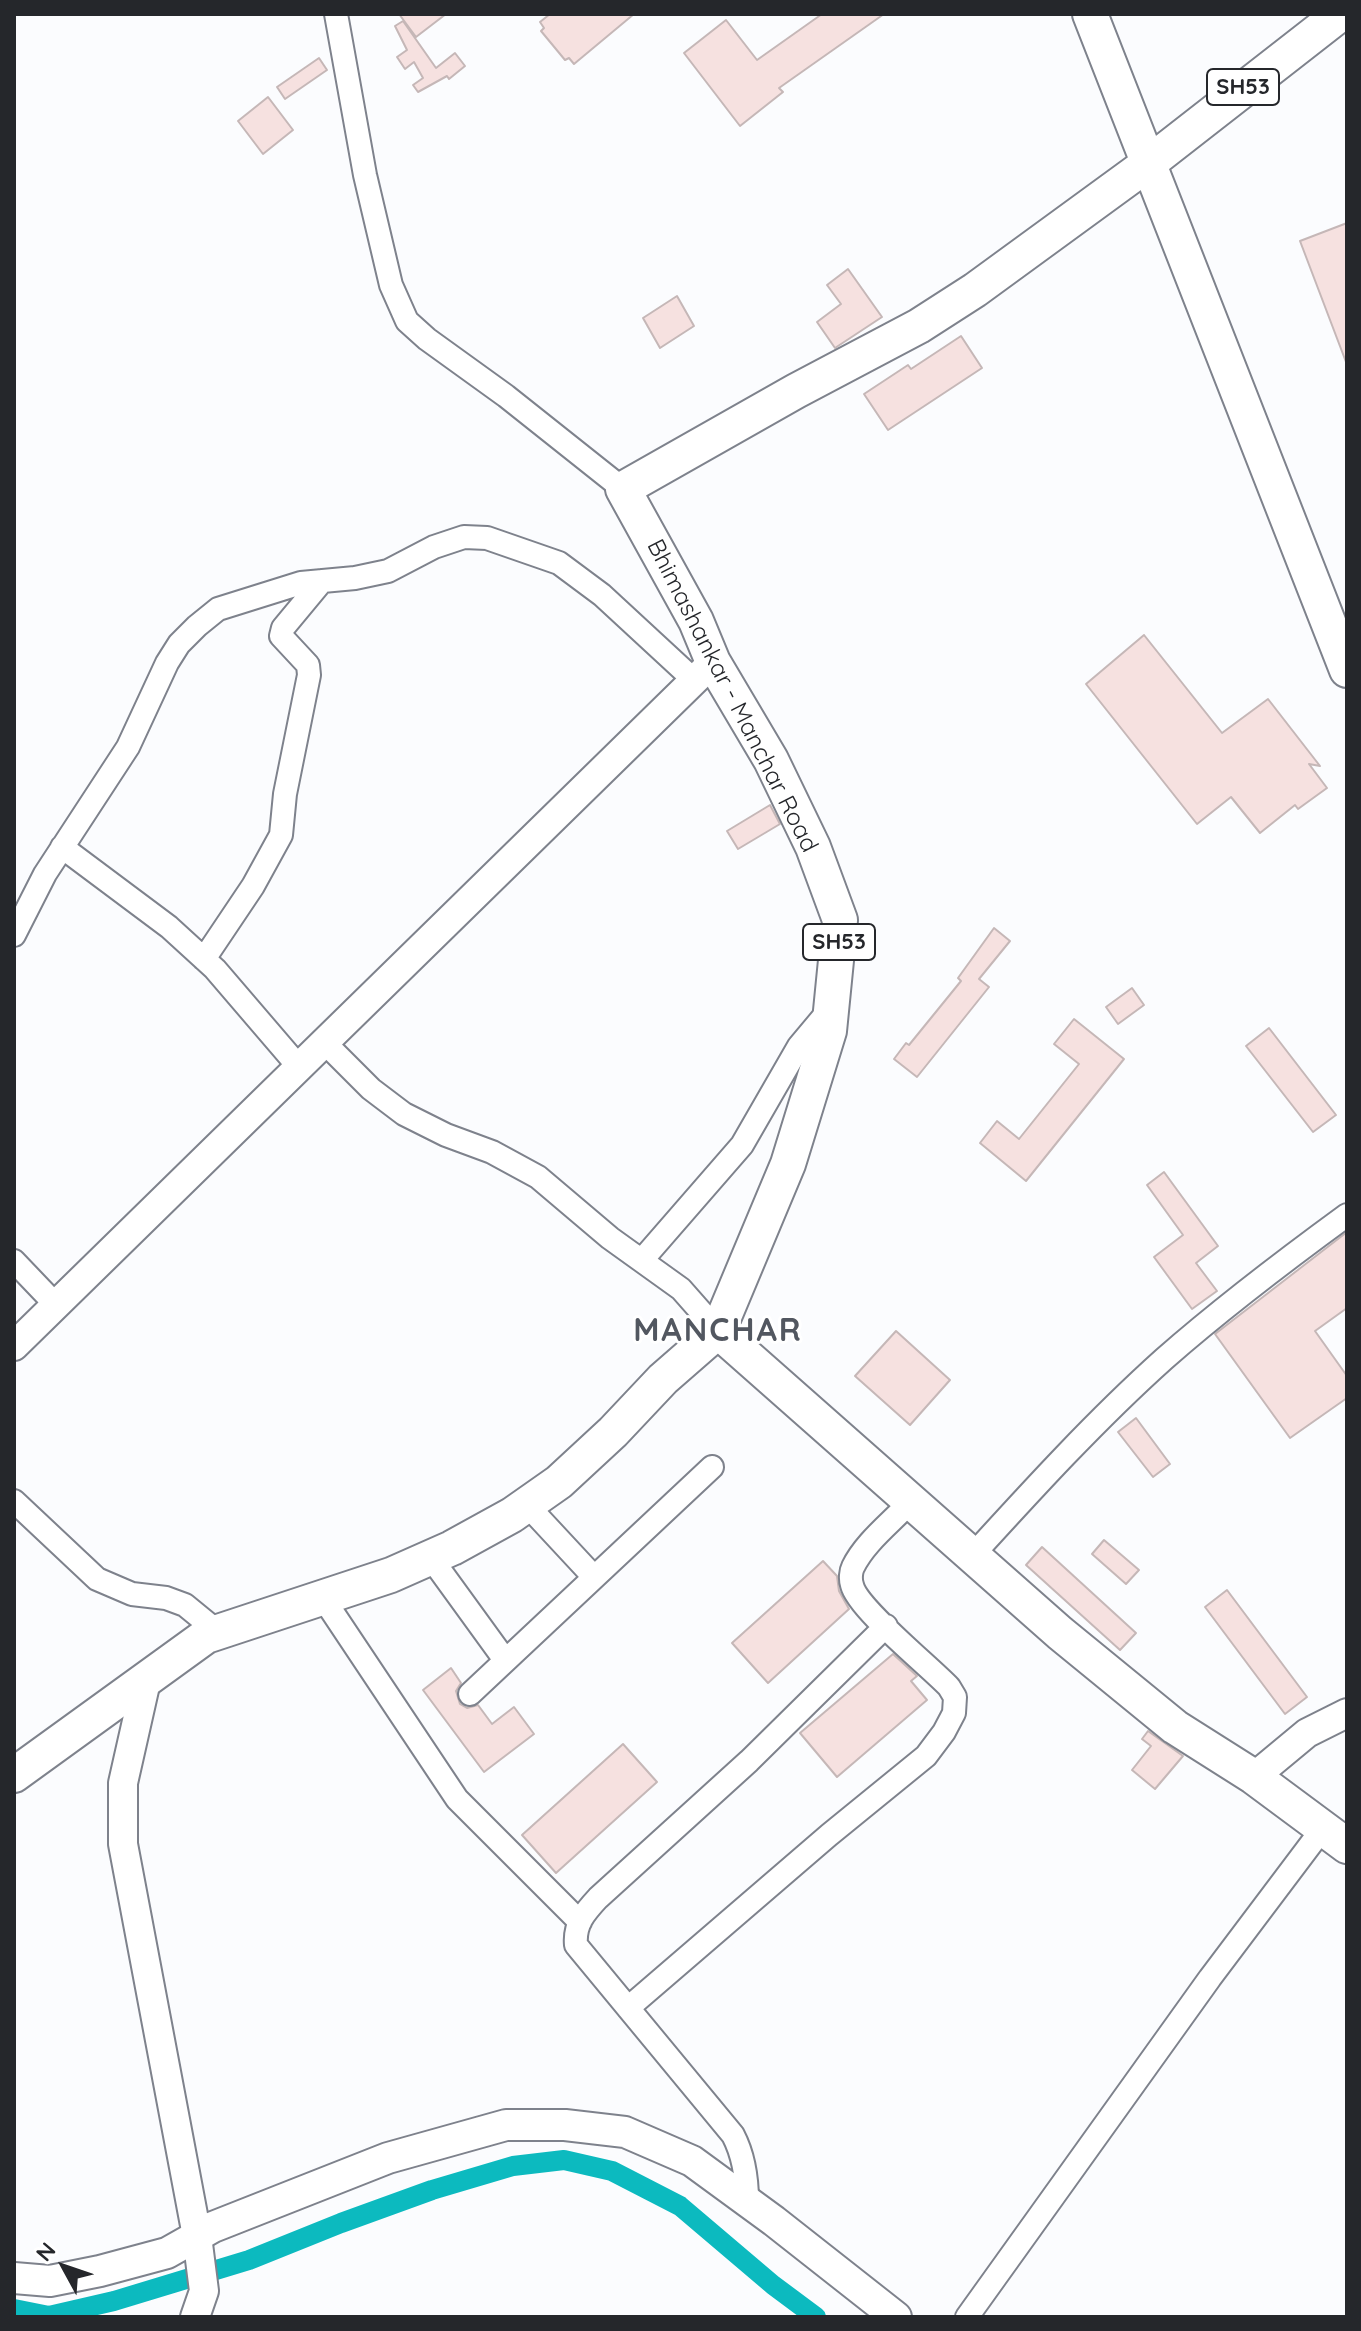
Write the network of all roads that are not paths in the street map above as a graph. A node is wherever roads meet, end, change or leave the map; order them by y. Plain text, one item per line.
1 (336, 14) edge
2 (1090, 14) edge
3 (1340, 14) edge
4 (1149, 163) junction
5 (623, 489) junction
6 (322, 581) junction
7 (1347, 670) edge
8 (703, 671) junction
9 (62, 847) junction
10 (14, 935) edge
11 (204, 959) junction
12 (833, 1006) junction
13 (324, 1042) junction
14 (299, 1067) junction
15 (1347, 1215) edge
16 (642, 1260) junction
17 (14, 1261) edge
18 (56, 1305) junction
19 (718, 1331) junction
20 (14, 1346) edge
21 (712, 1467) dead end
22 (14, 1501) edge
23 (910, 1502) junction
24 (527, 1505) junction
25 (971, 1557) junction
26 (431, 1558) junction
27 (593, 1576) junction
28 (323, 1598) junction
29 (886, 1626) junction
30 (218, 1632) junction
31 (505, 1660) junction
32 (146, 1681) junction
33 (470, 1694) dead end
34 (1347, 1713) edge
35 (14, 1775) edge
36 (1254, 1777) junction
37 (1335, 1837) edge
38 (580, 1922) junction
39 (628, 2008) junction
40 (747, 2201) junction
41 (197, 2239) junction
42 (14, 2278) edge
43 (199, 2304) edge
44 (896, 2317) edge
45 (967, 2317) edge

1 - 5 street
2 - 4 main road
3 - 4 main road, SH53
4 - 5 main road, SH53
4 - 7 main road
5 - 8 main road, Bhimashankar - Manchar Road / SH53
6 - 8 street
6 - 9 street
6 - 11 street
8 - 12 main road, Bhimashankar - Manchar Road / SH53
8 - 13 street
9 - 10 street
9 - 11 street
11 - 14 street
12 - 16 street
12 - 19 main road, Bhimashankar - Manchar Road / SH53
13 - 14 street
13 - 16 street
14 - 18 street
15 - 25 street
16 - 19 street
17 - 18 street
18 - 20 street
19 - 23 main road
19 - 24 main road, Bhimashankar - Manchar Road / SH53
21 - 27 street
22 - 30 street
23 - 25 main road
23 - 29 street
24 - 26 main road, Bhimashankar - Manchar Road / SH53
24 - 27 street
25 - 36 main road
26 - 28 main road, Bhimashankar - Manchar Road / SH53
26 - 31 street
27 - 31 street
28 - 30 main road, Bhimashankar - Manchar Road / SH53
28 - 38 street
29 - 38 street
29 - 39 street
30 - 32 main road, Bhimashankar - Manchar Road / SH53
31 - 33 street
32 - 35 main road, Bhimashankar - Manchar Road / SH53
32 - 41 street
34 - 36 street
36 - 37 main road
37 - 45 street
38 - 39 street
39 - 40 street
40 - 41 main road
40 - 44 main road
41 - 42 main road
41 - 43 street

